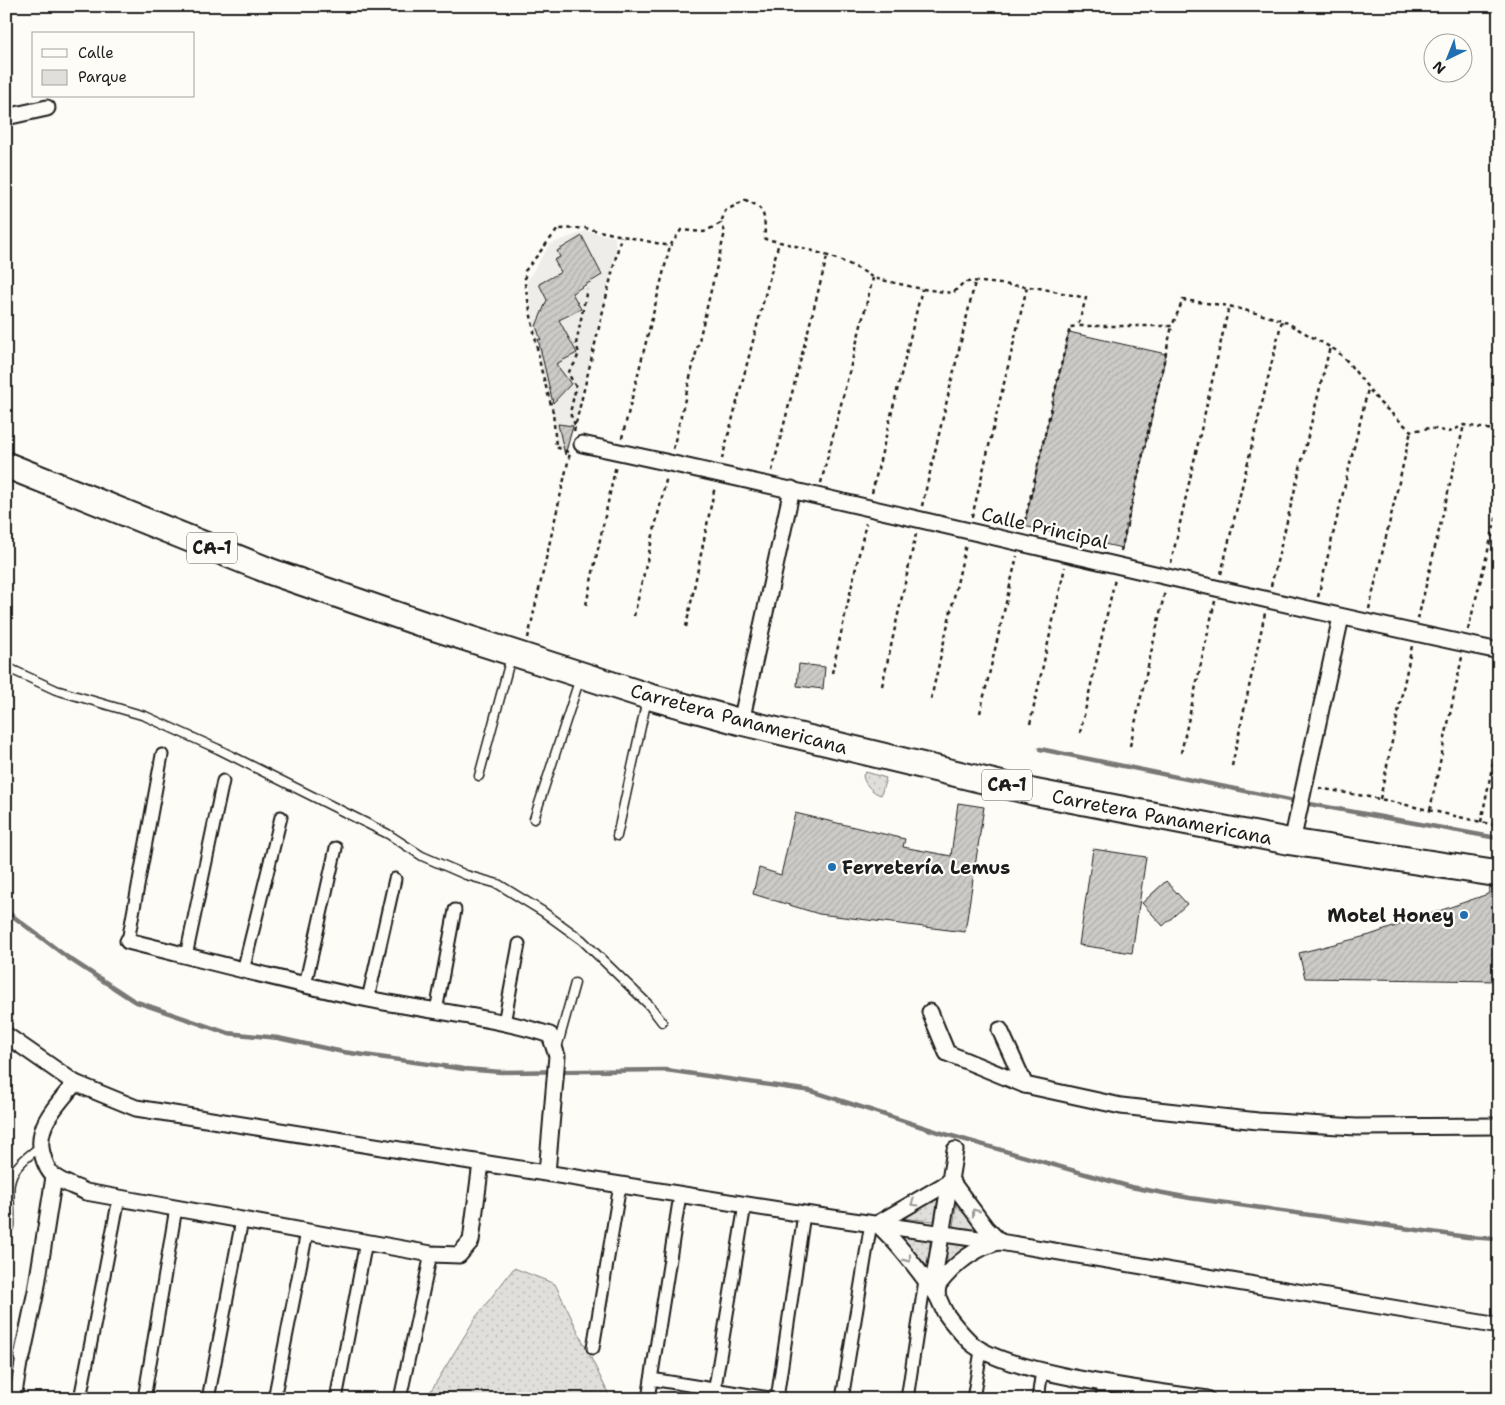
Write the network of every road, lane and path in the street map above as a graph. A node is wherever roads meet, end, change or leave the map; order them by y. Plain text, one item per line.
1 (47, 108) dead end
2 (6, 116) edge
3 (721, 223) junction
4 (620, 236) junction
5 (779, 242) junction
6 (670, 246) junction
7 (827, 256) junction
8 (873, 278) junction
9 (975, 282) junction
10 (1027, 287) junction
11 (587, 289) dead end
12 (922, 289) junction
13 (1229, 306) junction
14 (1282, 320) junction
15 (1078, 326) junction
16 (1172, 326) junction
17 (1330, 347) junction
18 (1368, 389) junction
19 (575, 425) junction
20 (1464, 425) junction
21 (1410, 431) junction
22 (1499, 431) edge
23 (582, 444) joint
24 (619, 452) junction
25 (670, 463) junction
26 (6, 465) edge
27 (718, 473) junction
28 (769, 484) junction
29 (792, 489) junction
30 (818, 495) junction
31 (869, 507) junction
32 (1499, 507) edge
33 (920, 519) junction
34 (969, 531) junction
35 (1020, 542) junction
36 (1068, 554) junction
37 (1118, 565) junction
38 (1168, 577) junction
39 (1217, 588) junction
40 (1267, 600) junction
41 (586, 605) dead end
42 (1315, 611) junction
43 (634, 616) dead end
44 (1341, 617) junction
45 (1366, 622) junction
46 (686, 627) dead end
47 (1415, 633) junction
48 (1465, 644) junction
49 (1499, 651) edge
50 (518, 653) junction
51 (6, 667) edge
52 (832, 673) dead end
53 (581, 675) junction
54 (882, 686) dead end
55 (647, 696) junction
56 (931, 699) dead end
57 (980, 713) dead end
58 (741, 722) junction
59 (1030, 724) dead end
60 (1080, 733) dead end
61 (1499, 733) edge
62 (1130, 746) dead end
63 (1181, 754) dead end
64 (162, 755) dead end
65 (1232, 766) dead end
66 (479, 776) dead end
67 (223, 781) dead end
68 (1303, 785) junction
69 (1380, 799) junction
70 (1430, 810) junction
71 (281, 816) dead end
72 (534, 819) dead end
73 (1481, 822) junction
74 (1499, 826) edge
75 (616, 836) dead end
76 (1292, 842) junction
77 (336, 848) dead end
78 (1499, 874) edge
79 (395, 879) dead end
80 (455, 910) dead end
81 (128, 941) joint
82 (519, 944) dead end
83 (186, 956) junction
84 (243, 971) junction
85 (575, 983) dead end
86 (305, 985) junction
87 (368, 999) junction
88 (436, 1011) junction
89 (930, 1012) dead end
90 (662, 1022) dead end
91 (504, 1023) junction
92 (1000, 1030) dead end
93 (6, 1035) edge
94 (557, 1054) junction
95 (75, 1083) junction
96 (1026, 1085) junction
97 (1499, 1126) edge
98 (40, 1147) junction
99 (955, 1150) dead end
100 (481, 1163) junction
101 (547, 1174) junction
102 (54, 1176) junction
103 (951, 1180) junction
104 (620, 1185) junction
105 (680, 1195) junction
106 (119, 1198) junction
107 (745, 1205) junction
108 (176, 1208) junction
109 (804, 1214) junction
110 (242, 1220) junction
111 (874, 1223) junction
112 (6, 1227) edge
113 (307, 1232) junction
114 (942, 1233) junction
115 (366, 1242) junction
116 (1000, 1242) junction
117 (431, 1254) junction
118 (925, 1280) junction
119 (937, 1296) junction
120 (1499, 1326) edge
121 (593, 1348) dead end
122 (982, 1351) junction
123 (22, 1357) joint
124 (1042, 1370) junction
125 (652, 1379) junction
126 (1104, 1382) junction
127 (714, 1394) edge
128 (1169, 1396) edge
129 (15, 1399) edge
130 (80, 1399) edge
131 (144, 1399) edge
132 (208, 1399) edge
133 (274, 1399) edge
134 (336, 1399) edge
135 (400, 1399) edge
136 (648, 1399) edge
137 (777, 1399) edge
138 (842, 1399) edge
139 (907, 1399) edge
140 (973, 1399) edge
141 (1038, 1399) edge
142 (1102, 1399) edge
143 (1207, 1399) edge

1 - 2 street
3 - 5 path
3 - 6 path
3 - 25 path
4 - 6 path
4 - 19 path
4 - 50 path
5 - 7 path
5 - 27 path
6 - 24 path
7 - 8 path
7 - 28 path
8 - 12 path
8 - 30 path
9 - 10 path
9 - 12 path
9 - 33 path
10 - 15 path
10 - 34 path
11 - 19 path
12 - 31 path
13 - 14 path
13 - 16 path
13 - 38 path
14 - 17 path
14 - 39 path
15 - 16 path
15 - 35 path
16 - 37 path
17 - 18 path
17 - 40 path
18 - 21 path
18 - 42 path
19 - 23 path
20 - 21 path
20 - 22 path
20 - 47 path
21 - 45 path
23 - 24 street, Calle Principal
24 - 25 street, Calle Principal
24 - 41 path
25 - 27 street, Calle Principal
25 - 43 path
26 - 50 highway, Carretera Panamericana / CA-1
27 - 28 street, Calle Principal
27 - 46 path
28 - 29 street, Calle Principal
29 - 30 street, Calle Principal
29 - 58 street
30 - 31 street, Calle Principal
31 - 33 street, Calle Principal
31 - 52 path
32 - 48 path
33 - 34 street, Calle Principal
33 - 54 path
34 - 35 street, Calle Principal
34 - 56 path
35 - 36 street, Calle Principal
35 - 57 path
36 - 37 street, Calle Principal
36 - 59 path
37 - 38 street, Calle Principal
37 - 60 path
38 - 39 street, Calle Principal
38 - 62 path
39 - 40 street, Calle Principal
39 - 63 path
40 - 42 street, Calle Principal
40 - 65 path
42 - 44 street, Calle Principal
44 - 45 street, Calle Principal
44 - 68 street
45 - 47 street, Calle Principal
47 - 48 street, Calle Principal
47 - 69 path
48 - 49 street, Calle Principal
48 - 70 path
50 - 53 highway, Carretera Panamericana / CA-1
50 - 66 lane
51 - 90 lane
53 - 55 highway, Carretera Panamericana / CA-1
53 - 72 lane
55 - 58 highway, Carretera Panamericana / CA-1
55 - 75 lane
58 - 76 highway, Carretera Panamericana / CA-1
61 - 73 path
64 - 81 street
67 - 83 street
68 - 69 path
68 - 76 street
69 - 70 path
70 - 73 path
71 - 84 street
73 - 74 path
76 - 78 highway, Carretera Panamericana / CA-1
77 - 86 street
79 - 87 street
80 - 88 street
81 - 83 street
82 - 91 street
83 - 84 street
84 - 86 street
85 - 94 lane
86 - 87 street
87 - 88 street
88 - 91 street
89 - 96 street
91 - 94 street
92 - 96 street
93 - 95 street
94 - 101 street
95 - 98 street
95 - 100 street
96 - 97 street
98 - 102 street
98 - 112 lane
99 - 103 street
100 - 101 street
100 - 117 street
101 - 104 street
102 - 106 street
102 - 123 street
103 -> 111 street
103 - 114 street
116 -> 103 street
104 - 105 street
104 - 121 street
105 - 107 street
105 - 125 street
106 - 108 street
106 - 130 street
107 - 109 street
107 - 127 street
108 - 110 street
108 - 131 street
109 - 111 street
109 - 137 street
110 - 113 street
110 - 132 street
111 - 114 street
111 -> 118 street
111 - 138 street
113 - 115 street
113 - 133 street
114 - 116 street
114 - 119 street
115 - 117 street
115 - 134 street
116 - 119 street
116 - 120 street
117 - 135 street
118 - 119 street
118 - 139 street
119 - 122 street
122 - 124 street
122 - 140 street
123 - 129 street
124 - 126 street
124 - 141 street
125 - 127 street
125 - 136 street
126 - 128 street
126 - 142 street
127 - 137 street
128 - 143 street

